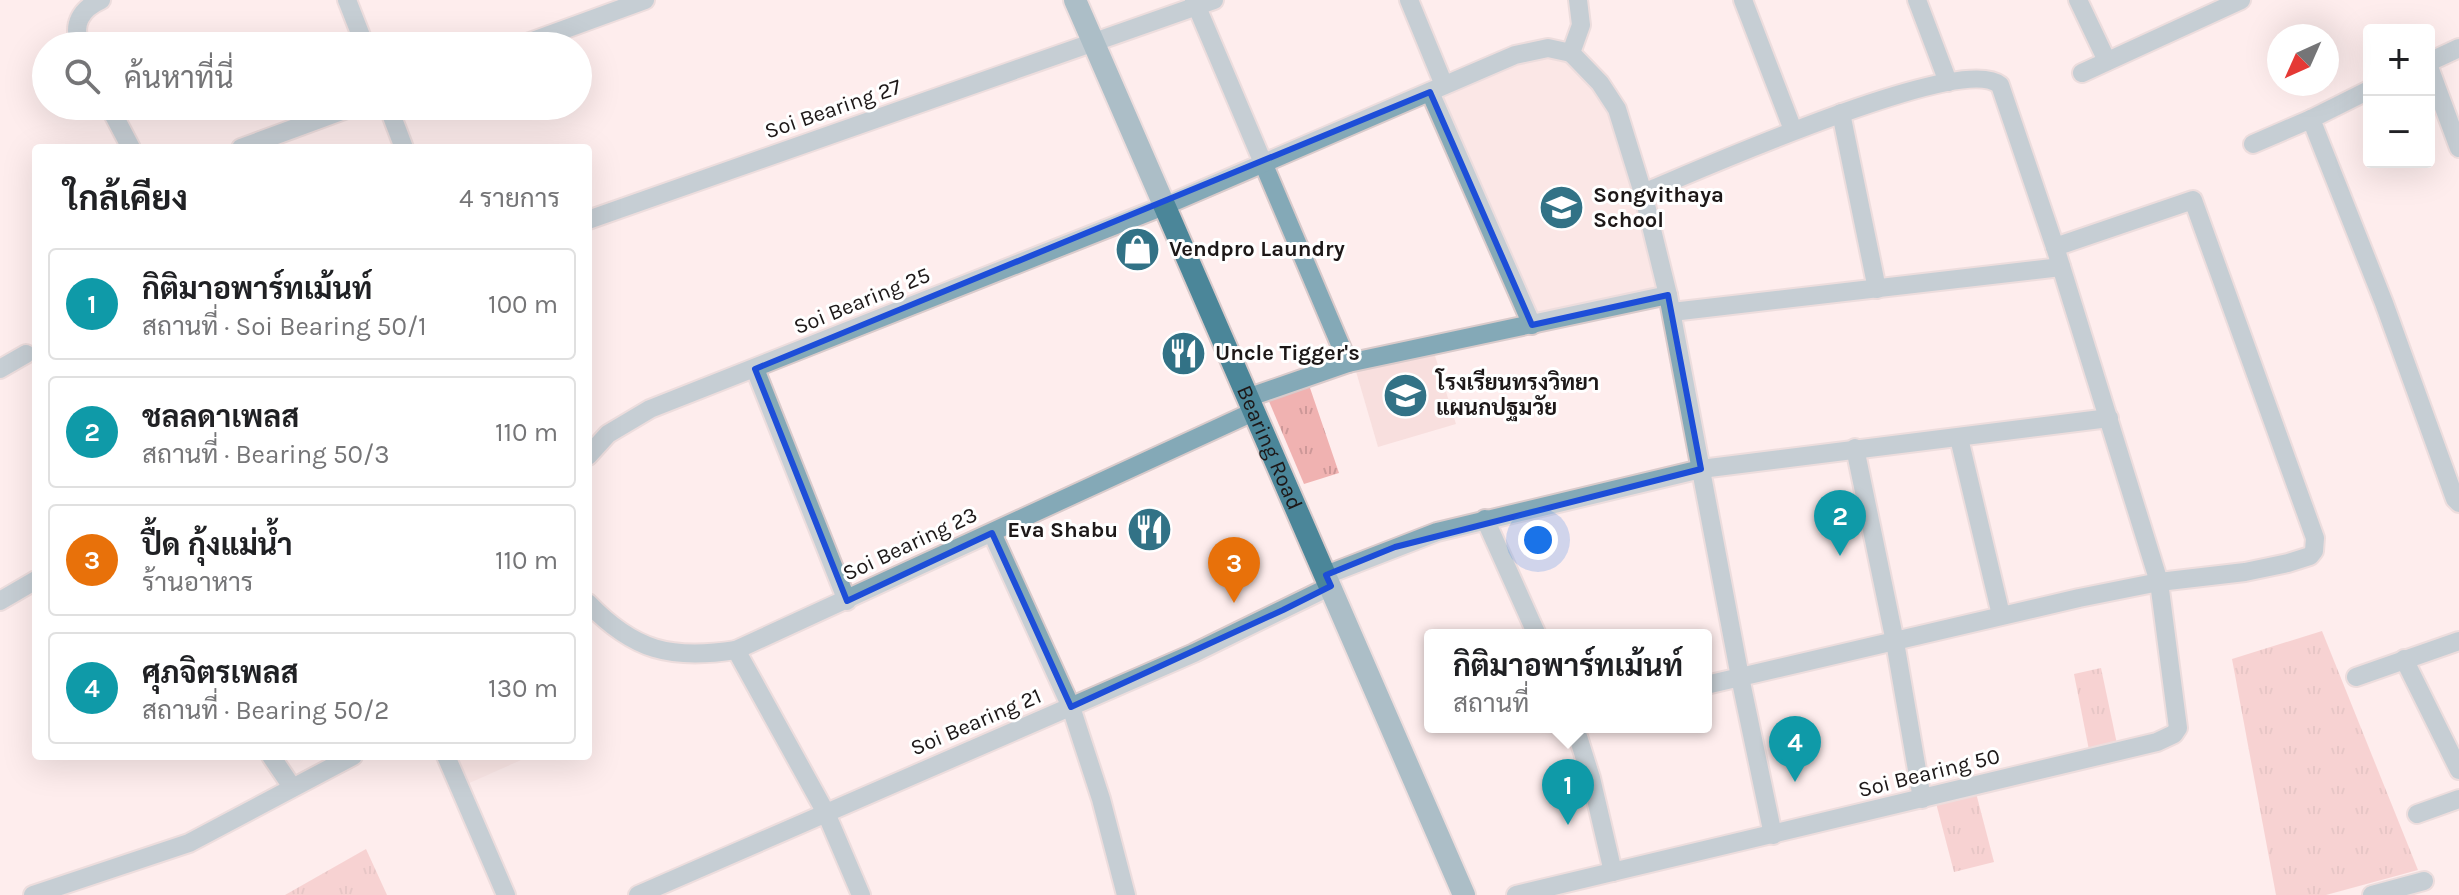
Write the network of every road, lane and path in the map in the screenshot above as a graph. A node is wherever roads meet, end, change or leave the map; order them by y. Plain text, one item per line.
1 (101, 0) edge
2 (347, 0) edge
3 (645, 0) edge
4 (1075, 0) edge
5 (1409, 0) edge
6 (1578, 0) edge
7 (1743, 0) edge
8 (1917, 0) edge
9 (2078, 0) edge
10 (2241, 0) edge
11 (1201, 2) edge
12 (80, 5) edge
13 (78, 32) edge
14 (360, 32) edge
15 (557, 32) edge
16 (1094, 44) junction
17 (2459, 48) edge
18 (1571, 53) junction
19 (2107, 61) junction
20 (2435, 61) edge
21 (2082, 73) dead end
22 (2435, 81) edge
23 (1948, 82) junction
24 (1437, 88) junction
25 (2363, 93) edge
26 (1841, 113) junction
27 (2311, 119) junction
28 (116, 120) edge
29 (317, 120) edge
30 (393, 120) edge
31 (1793, 130) junction
32 (129, 144) edge
33 (252, 144) edge
34 (402, 144) edge
35 (2253, 144) dead end
36 (2459, 148) edge
37 (1264, 164) junction
38 (1643, 193) junction
39 (2211, 193) dead end
40 (2193, 200) junction
41 (1164, 206) junction
42 (592, 219) edge
43 (2055, 247) junction
44 (2061, 267) junction
45 (1877, 289) junction
46 (1670, 304) junction
47 (1532, 325) junction
48 (26, 354) dead end
49 (1348, 363) junction
50 (0, 369) edge
51 (755, 369) junction
52 (1250, 405) junction
53 (2109, 418) junction
54 (1959, 438) junction
55 (1855, 448) junction
56 (592, 449) edge
57 (1701, 469) junction
58 (2459, 503) edge
59 (1485, 519) junction
60 (992, 533) junction
61 (1328, 581) junction
62 (32, 582) edge
63 (2159, 582) junction
64 (0, 601) edge
65 (847, 601) junction
66 (592, 607) edge
67 (2001, 615) junction
68 (1534, 629) edge
69 (2459, 641) edge
70 (1895, 642) junction
71 (736, 650) junction
72 (2404, 659) junction
73 (1740, 677) junction
74 (2356, 677) dead end
75 (1712, 684) edge
76 (1071, 707) junction
77 (1577, 733) edge
78 (274, 760) edge
79 (345, 760) edge
80 (448, 760) edge
81 (2459, 770) edge
82 (292, 787) junction
83 (1922, 799) junction
84 (2459, 799) edge
85 (826, 813) junction
86 (2417, 814) dead end
87 (1773, 835) junction
88 (1613, 872) junction
89 (2424, 881) dead end
90 (65, 890) edge
91 (33, 895) edge
92 (506, 895) edge
93 (638, 895) edge
94 (861, 895) edge
95 (1126, 895) edge
96 (1464, 895) edge
97 (1516, 895) edge
98 (2372, 895) edge

1 - 12 street
2 - 14 street
3 - 15 street
4 - 16 main road, Bearing Road
5 - 24 street
6 - 18 street
7 - 31 street
8 - 23 street
9 - 19 street
10 - 19 street
11 - 16 street, Soi Bearing 27
11 - 37 street
12 - 13 street
16 - 41 main road, Bearing Road
16 - 42 street, Soi Bearing 27
17 - 20 street
18 - 24 street, Soi Bearing 25
18 - 38 street
19 - 21 street
22 - 36 street
23 - 26 street
23 - 43 street
24 - 37 street, Soi Bearing 25
24 - 47 street
25 - 27 street
26 - 31 street
26 - 45 street
27 - 35 street
27 - 58 street
28 - 32 street
29 - 33 street
30 - 34 street
31 - 38 street
37 - 41 street, Soi Bearing 25
37 - 49 street
38 - 46 street
39 - 40 street
40 - 43 street
40 - 63 street
41 - 51 street, Soi Bearing 25
41 - 52 main road, Bearing Road
43 - 44 street
44 - 45 street, Soi Bearing 23
44 - 53 street
45 - 46 street, Soi Bearing 23
46 - 47 street, Soi Bearing 23
46 - 57 street
47 - 49 street, Soi Bearing 23
48 - 50 street
49 - 52 street, Soi Bearing 23
51 - 56 street, Soi Bearing 25
51 - 65 street
52 - 60 street, Soi Bearing 23
52 - 61 main road, Bearing Road
53 - 54 street, Soi Bearing 21
53 - 63 street
54 - 55 street, Soi Bearing 21
54 - 67 street
55 - 57 street, Soi Bearing 21
55 - 70 street
57 - 59 street, Soi Bearing 21
57 - 73 street
59 - 61 street, Soi Bearing 21
59 - 68 street
60 - 65 street, Soi Bearing 23
60 - 76 street
61 - 76 street, Soi Bearing 21
61 - 96 main road, Bearing Road
62 - 64 street
63 - 67 street
63 - 83 street, Soi Bearing 50
65 - 71 street, Soi Bearing 23
66 - 71 street, Soi Bearing 23
67 - 70 street
69 - 72 street
70 - 73 street
70 - 83 street
71 - 85 street
72 - 74 street
72 - 81 street
73 - 75 street
73 - 87 street
76 - 85 street, Soi Bearing 21
76 - 95 street
77 - 88 street
78 - 82 street
79 - 82 street
80 - 92 street
82 - 90 street
83 - 87 street, Soi Bearing 50
84 - 86 street
85 - 93 street, Soi Bearing 21
85 - 94 street
87 - 88 street, Soi Bearing 50
88 - 97 street, Soi Bearing 50
89 - 98 street
90 - 91 street

